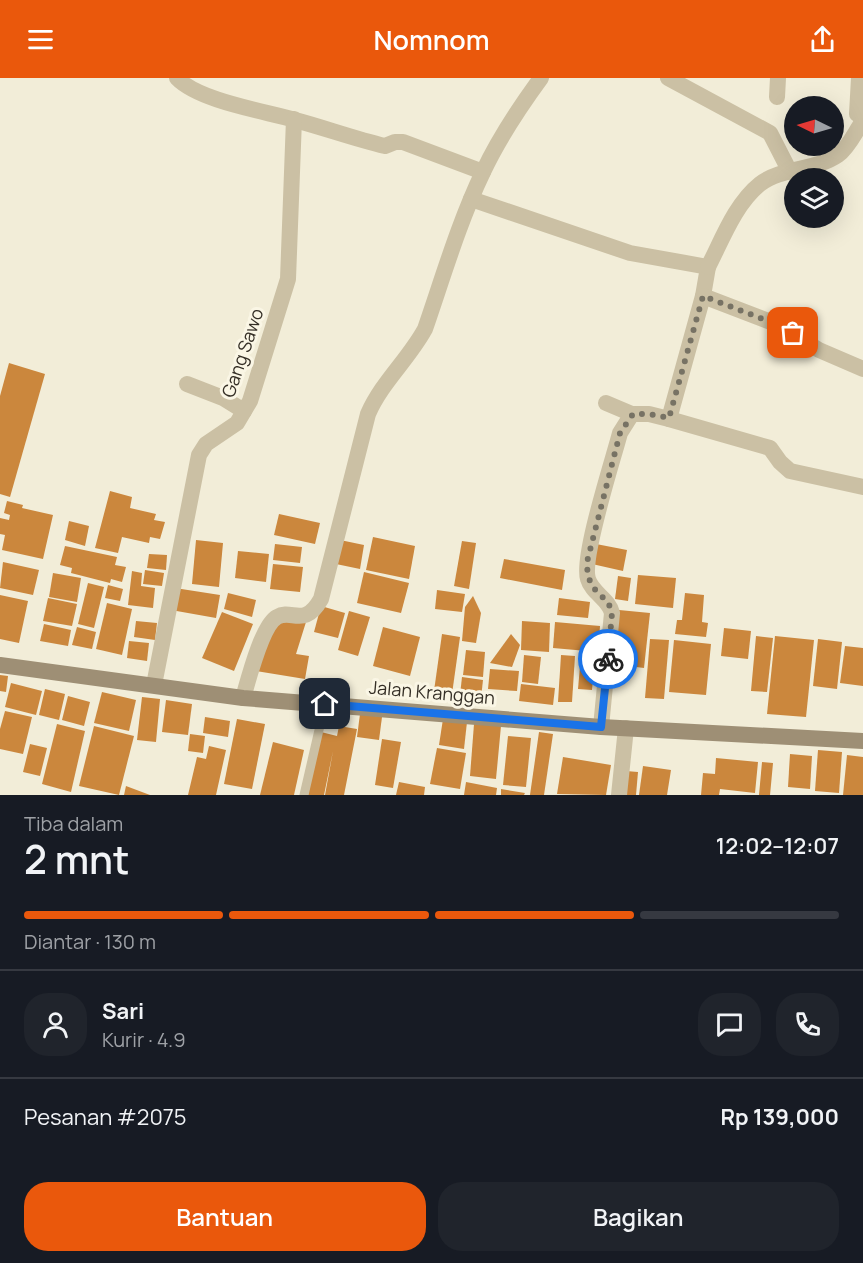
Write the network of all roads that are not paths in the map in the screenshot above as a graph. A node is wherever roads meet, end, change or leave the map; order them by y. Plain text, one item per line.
1 (177, 78) edge
2 (541, 78) edge
3 (668, 78) edge
4 (778, 78) edge
5 (859, 78) edge
6 (691, 85) edge
7 (777, 98) dead end
8 (860, 117) edge
9 (294, 119) junction
10 (788, 168) edge
11 (803, 168) edge
12 (483, 172) junction
13 (784, 174) edge
14 (471, 199) junction
15 (708, 267) junction
16 (703, 296) junction
17 (863, 369) edge
18 (187, 384) dead end
19 (606, 403) dead end
20 (244, 411) junction
21 (633, 414) junction
22 (669, 418) junction
23 (863, 487) edge
24 (0, 665) edge
25 (154, 685) junction
26 (243, 698) junction
27 (325, 704) junction
28 (601, 727) junction
29 (626, 728) junction
30 (863, 741) edge
31 (304, 795) edge
32 (619, 795) edge

1 - 9 street
2 - 12 street
3 - 6 street
4 - 7 street
5 - 8 street
6 - 10 street
8 - 11 street
9 - 12 street
9 - 20 street, Gang Sawo
12 - 14 street
13 - 15 street
14 - 15 street
14 - 26 street
15 - 16 street
16 - 17 street
16 - 22 street
18 - 20 street
19 - 21 street
20 - 25 street, Gang Sawo
21 - 22 street
21 - 28 street
22 - 23 street
24 - 25 main road, Jalan Kranggan
25 - 26 main road, Jalan Kranggan
26 - 27 main road, Jalan Kranggan
27 - 28 main road, Jalan Kranggan
27 - 31 lane
28 - 29 main road, Jalan Kranggan
29 - 30 main road, Jalan Kranggan
29 - 32 street

